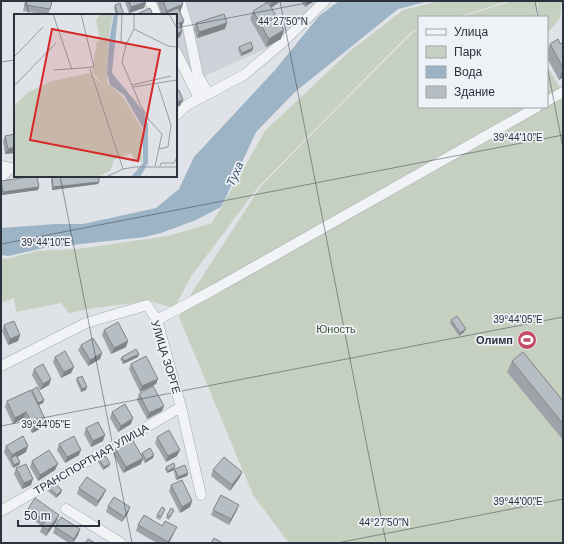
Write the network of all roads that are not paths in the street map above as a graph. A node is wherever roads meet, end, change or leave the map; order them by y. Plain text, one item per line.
1 (150, 1) edge
2 (180, 1) edge
3 (326, 1) edge
4 (156, 14) edge
5 (177, 54) edge
6 (563, 92) edge
7 (204, 96) junction
8 (548, 100) edge
9 (535, 108) edge
10 (177, 114) edge
11 (9, 168) edge
12 (1, 178) edge
13 (157, 320) junction
14 (1, 366) edge
15 (181, 407) junction
16 (201, 495) dead end
17 (66, 509) dead end
18 (1, 511) edge
19 (121, 543) edge

1 - 4 street
2 - 7 street
3 - 7 street
5 - 7 street
6 - 8 street
7 - 10 street
9 - 13 street
11 - 12 street
13 - 14 street, УЛИЦА ЗОРГЕ
13 - 15 street, УЛИЦА ЗОРГЕ
15 - 16 street, УЛИЦА ЗОРГЕ
15 - 18 street, ТРАНСПОРТНАЯ УЛИЦА
17 - 19 street

